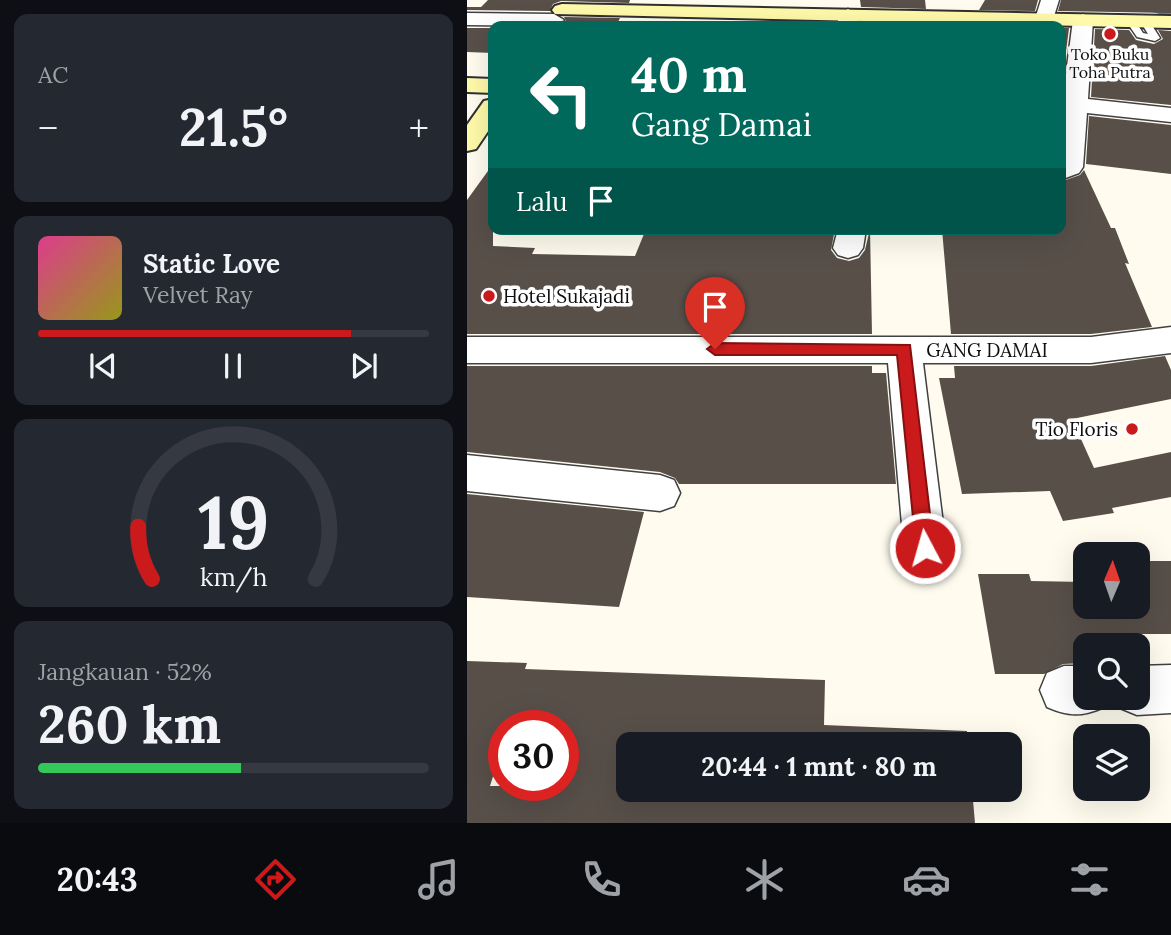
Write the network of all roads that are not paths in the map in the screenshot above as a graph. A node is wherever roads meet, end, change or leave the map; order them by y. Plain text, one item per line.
1 (1047, 9) edge
2 (558, 14) edge
3 (467, 19) edge
4 (1083, 20) junction
5 (848, 21) edge
6 (1153, 21) edge
7 (467, 85) edge
8 (488, 86) edge
9 (1074, 104) junction
10 (1171, 115) edge
11 (488, 117) edge
12 (467, 143) edge
13 (1066, 169) edge
14 (1171, 340) edge
15 (904, 349) junction
16 (467, 350) edge
17 (467, 473) edge
18 (660, 493) dead end
19 (925, 548) dead end
20 (1171, 689) edge
21 (1150, 690) edge

1 - 4 street
1 - 5 street
2 - 3 street
2 - 5 street
4 - 6 street
4 - 9 street
7 - 8 street
9 - 10 street
9 - 13 street
11 - 12 street
14 - 15 street, GANG DAMAI
15 - 16 street, GANG DAMAI
15 - 19 street
17 - 18 street
20 - 21 street

